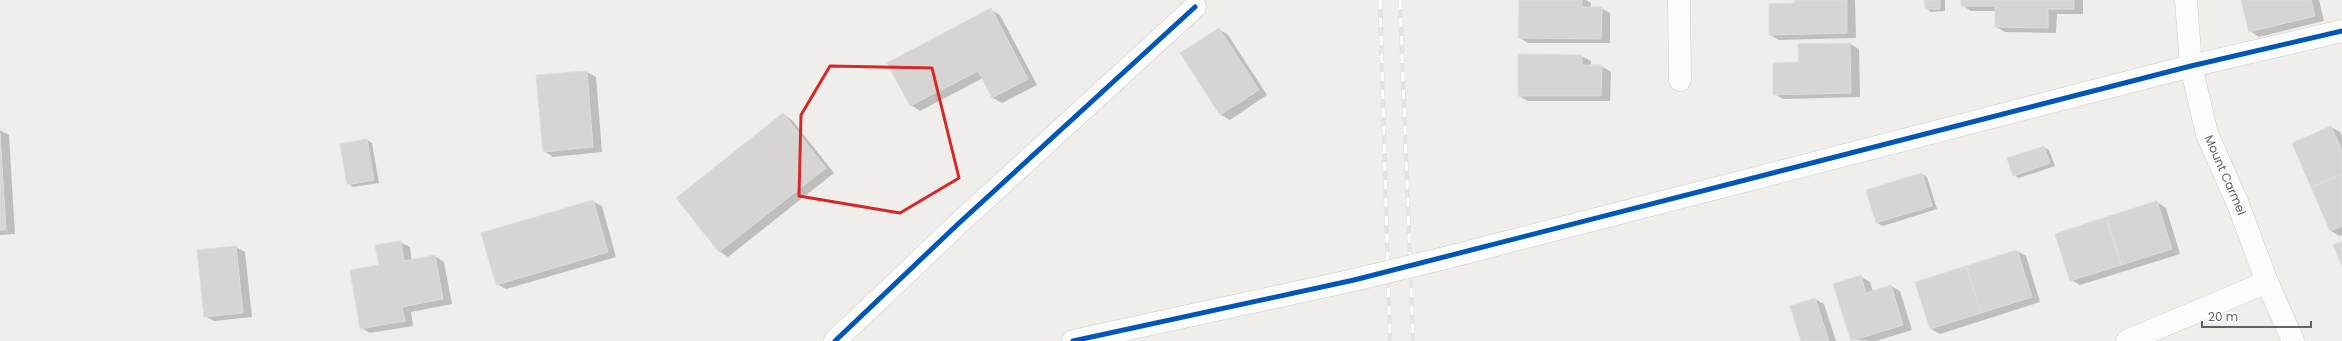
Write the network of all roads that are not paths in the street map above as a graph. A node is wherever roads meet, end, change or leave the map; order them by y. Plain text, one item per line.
1 (1679, 0) edge
2 (2186, 0) edge
3 (1194, 2) edge
4 (2342, 31) edge
5 (2191, 66) junction
6 (1680, 80) dead end
7 (2267, 282) junction
8 (835, 341) edge
9 (1073, 341) edge
10 (2127, 341) edge
11 (2293, 341) edge

1 - 6 street
2 - 5 street, Mount Carmel
3 - 8 street
4 - 5 street
5 - 7 street, Mount Carmel
5 - 9 street, bridge
7 - 10 street
7 - 11 street, Mount Carmel

